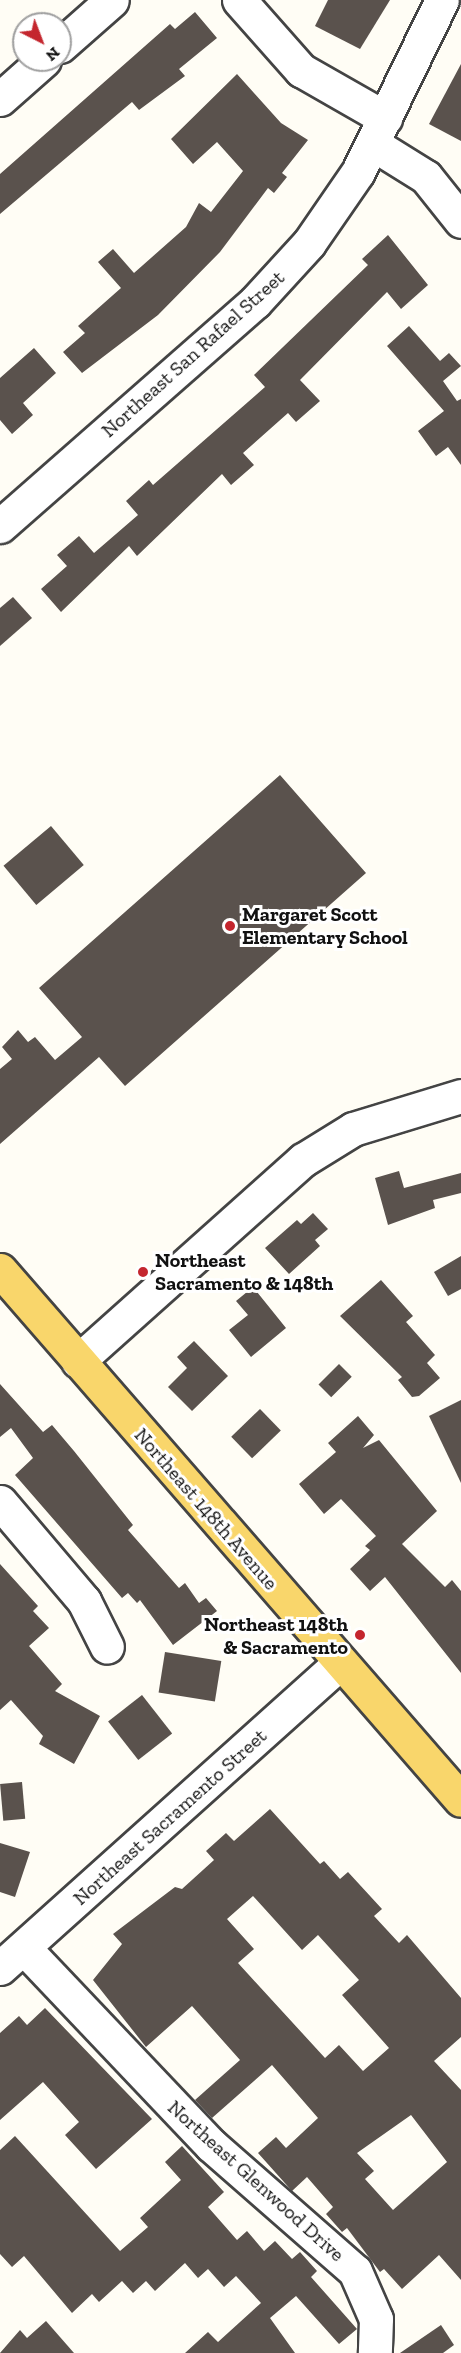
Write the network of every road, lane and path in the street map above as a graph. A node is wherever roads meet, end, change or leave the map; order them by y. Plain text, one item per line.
1 (112, 0) edge
2 (239, 0) edge
3 (442, 0) edge
4 (72, 35) edge
5 (30, 72) edge
6 (0, 99) edge
7 (379, 131) junction
8 (461, 221) edge
9 (0, 526) edge
10 (461, 1096) edge
11 (0, 1270) edge
12 (78, 1361) junction
13 (0, 1502) edge
14 (107, 1647) dead end
15 (339, 1664) junction
16 (461, 1800) edge
17 (13, 1959) edge
18 (375, 2353) edge

1 - 4 street
2 - 7 street
3 - 7 street, Northeast San Rafael Street
5 - 6 street
7 - 8 street
7 - 9 street, Northeast San Rafael Street
10 - 12 street
11 - 12 main road, Northeast 148th Avenue
12 - 15 main road, Northeast 148th Avenue
13 - 14 street
15 - 16 main road, Northeast 148th Avenue
15 - 17 street, Northeast Sacramento Street
17 - 18 street, Northeast Glenwood Drive

